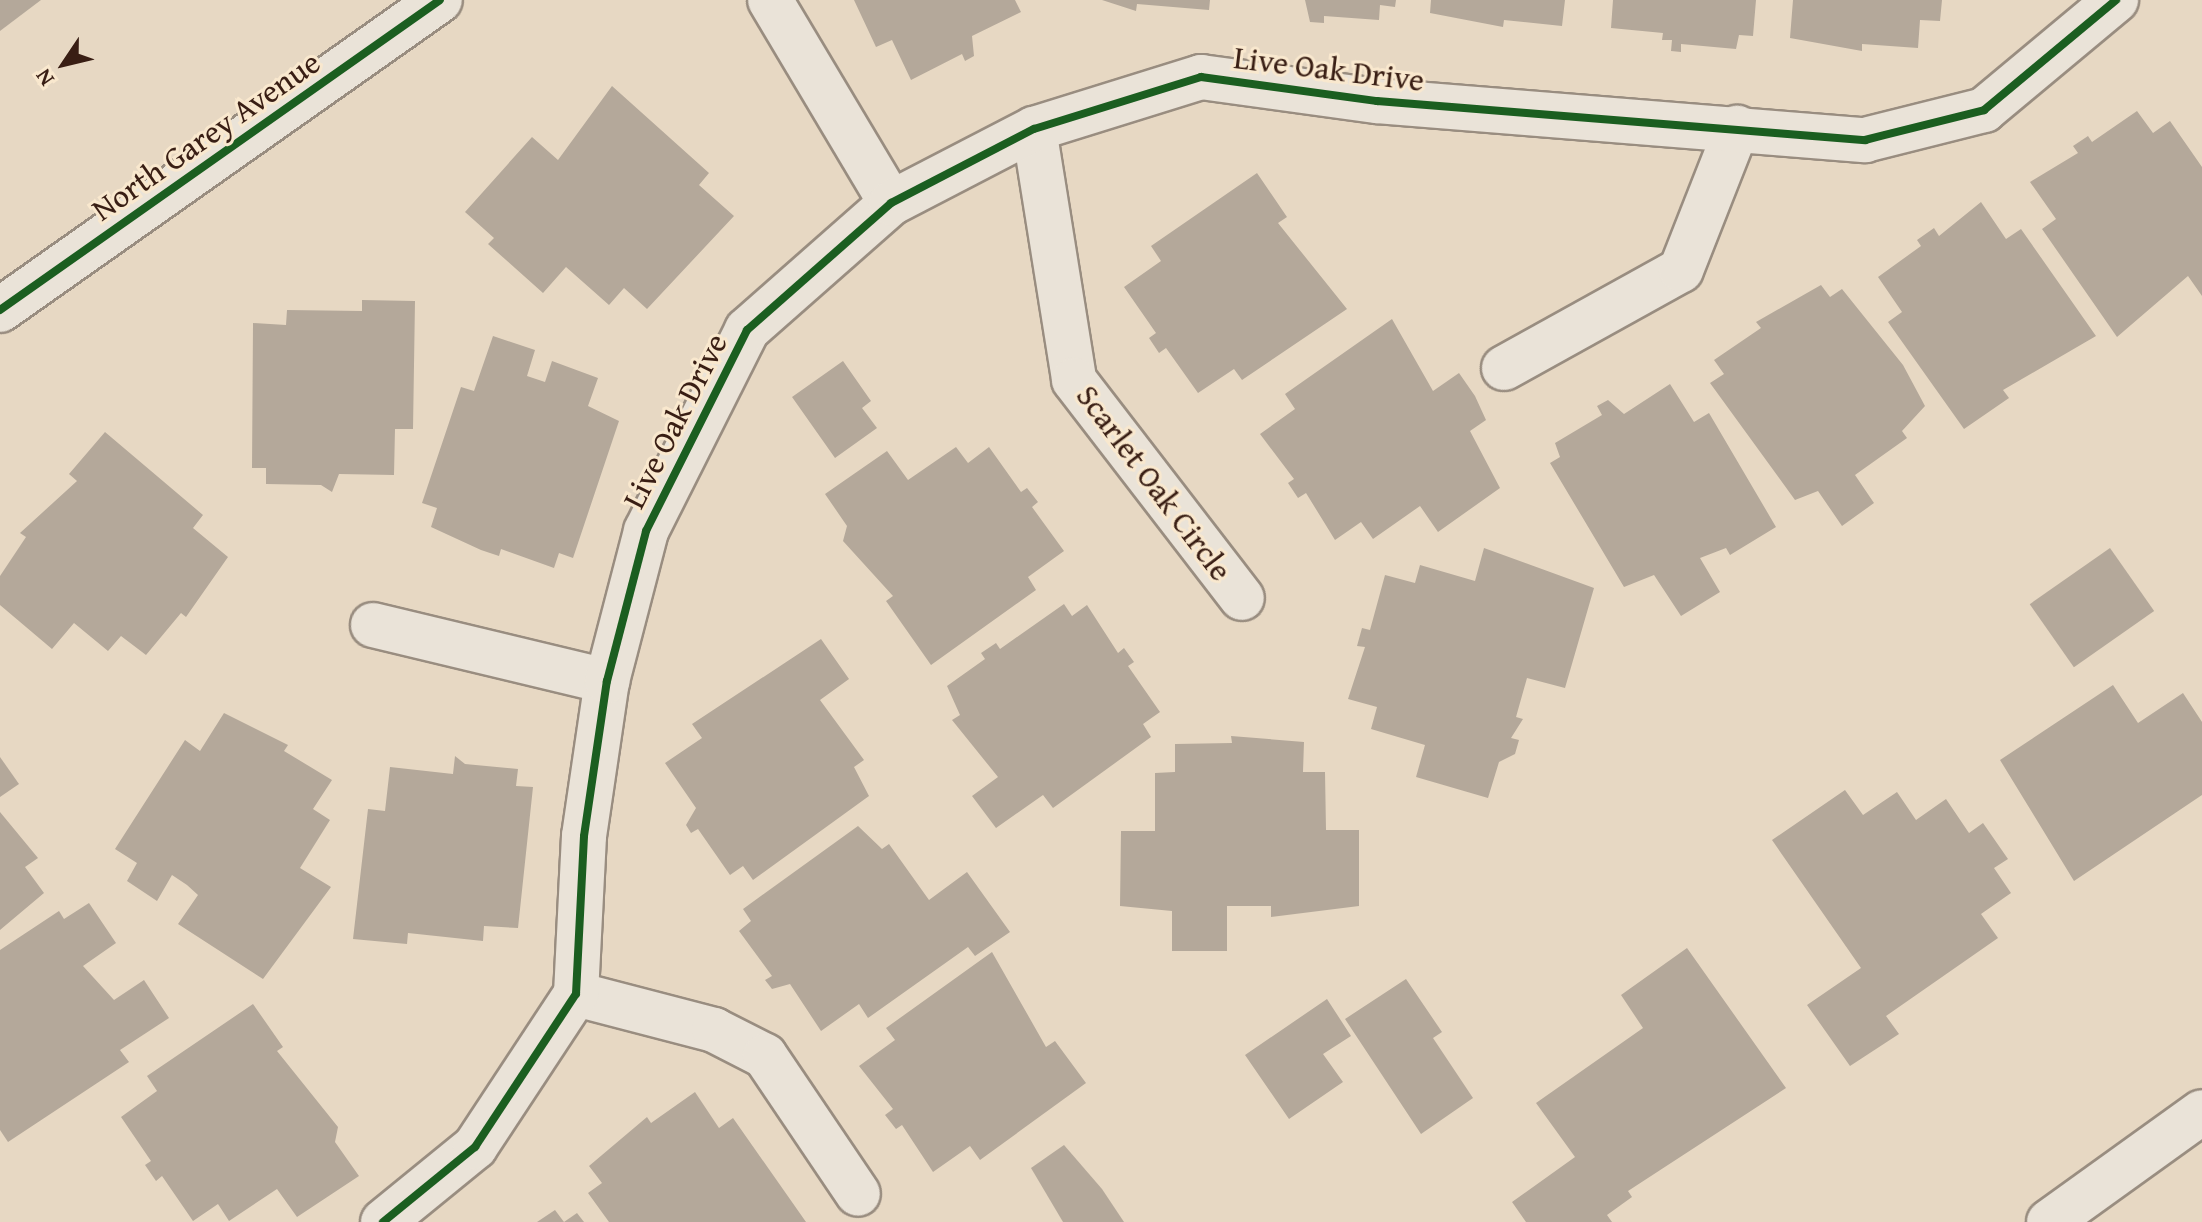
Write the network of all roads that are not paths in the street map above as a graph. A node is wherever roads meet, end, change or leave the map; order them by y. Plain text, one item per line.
1 (440, 0) edge
2 (770, 0) edge
3 (2116, 0) edge
4 (1737, 128) junction
5 (1034, 129) junction
6 (891, 203) junction
7 (0, 310) edge
8 (1504, 368) dead end
9 (1242, 598) dead end
10 (373, 625) dead end
11 (607, 681) junction
12 (576, 994) junction
13 (2202, 1112) edge
14 (858, 1194) dead end
15 (383, 1222) edge
16 (2049, 1222) edge

1 - 7 street, North Garey Avenue
2 - 6 street
3 - 4 street, Live Oak Drive
4 - 5 street, Live Oak Drive
4 - 8 street
5 - 6 street, Live Oak Drive
5 - 9 street, Scarlet Oak Circle
6 - 11 street, Live Oak Drive
10 - 11 street
11 - 12 street, Live Oak Drive
12 - 14 street
12 - 15 street
13 - 16 street

